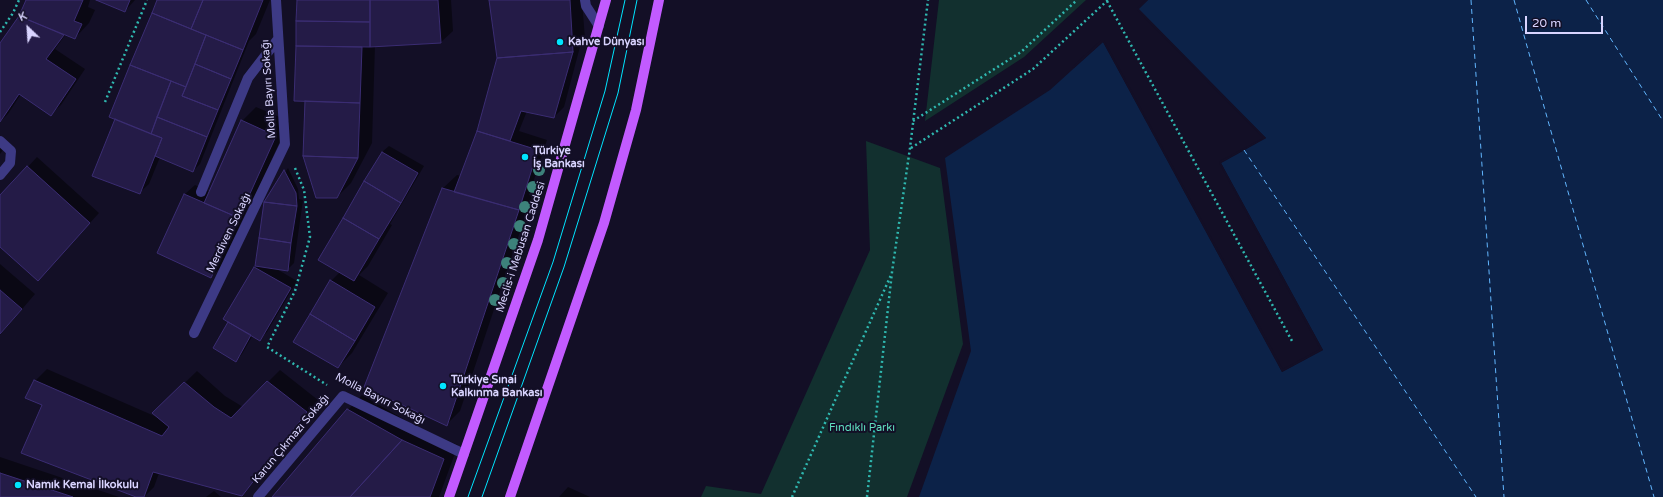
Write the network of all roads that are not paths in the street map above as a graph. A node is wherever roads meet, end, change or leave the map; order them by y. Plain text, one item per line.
1 (276, 0) edge
2 (585, 0) edge
3 (606, 0) edge
4 (659, 0) edge
5 (599, 26) junction
6 (278, 39) junction
7 (0, 141) edge
8 (284, 144) joint
9 (0, 175) edge
10 (201, 192) dead end
11 (194, 333) dead end
12 (343, 396) joint
13 (464, 454) junction
14 (258, 497) edge
15 (449, 497) edge
16 (510, 497) edge

1 - 6 street, Molla Bayırı Sokağı
2 - 5 street
3 - 5 main road, Meclis-i Mebusan Caddesi
4 - 16 main road
5 - 13 main road, Meclis-i Mebusan Caddesi
6 - 8 street, Molla Bayırı Sokağı
6 - 10 street
7 - 9 street
8 - 11 street, Merdiven Sokağı
12 - 13 street, Molla Bayırı Sokağı
12 - 14 street, Karun Çıkmazı Sokağı
13 - 15 main road, Meclis-i Mebusan Caddesi

